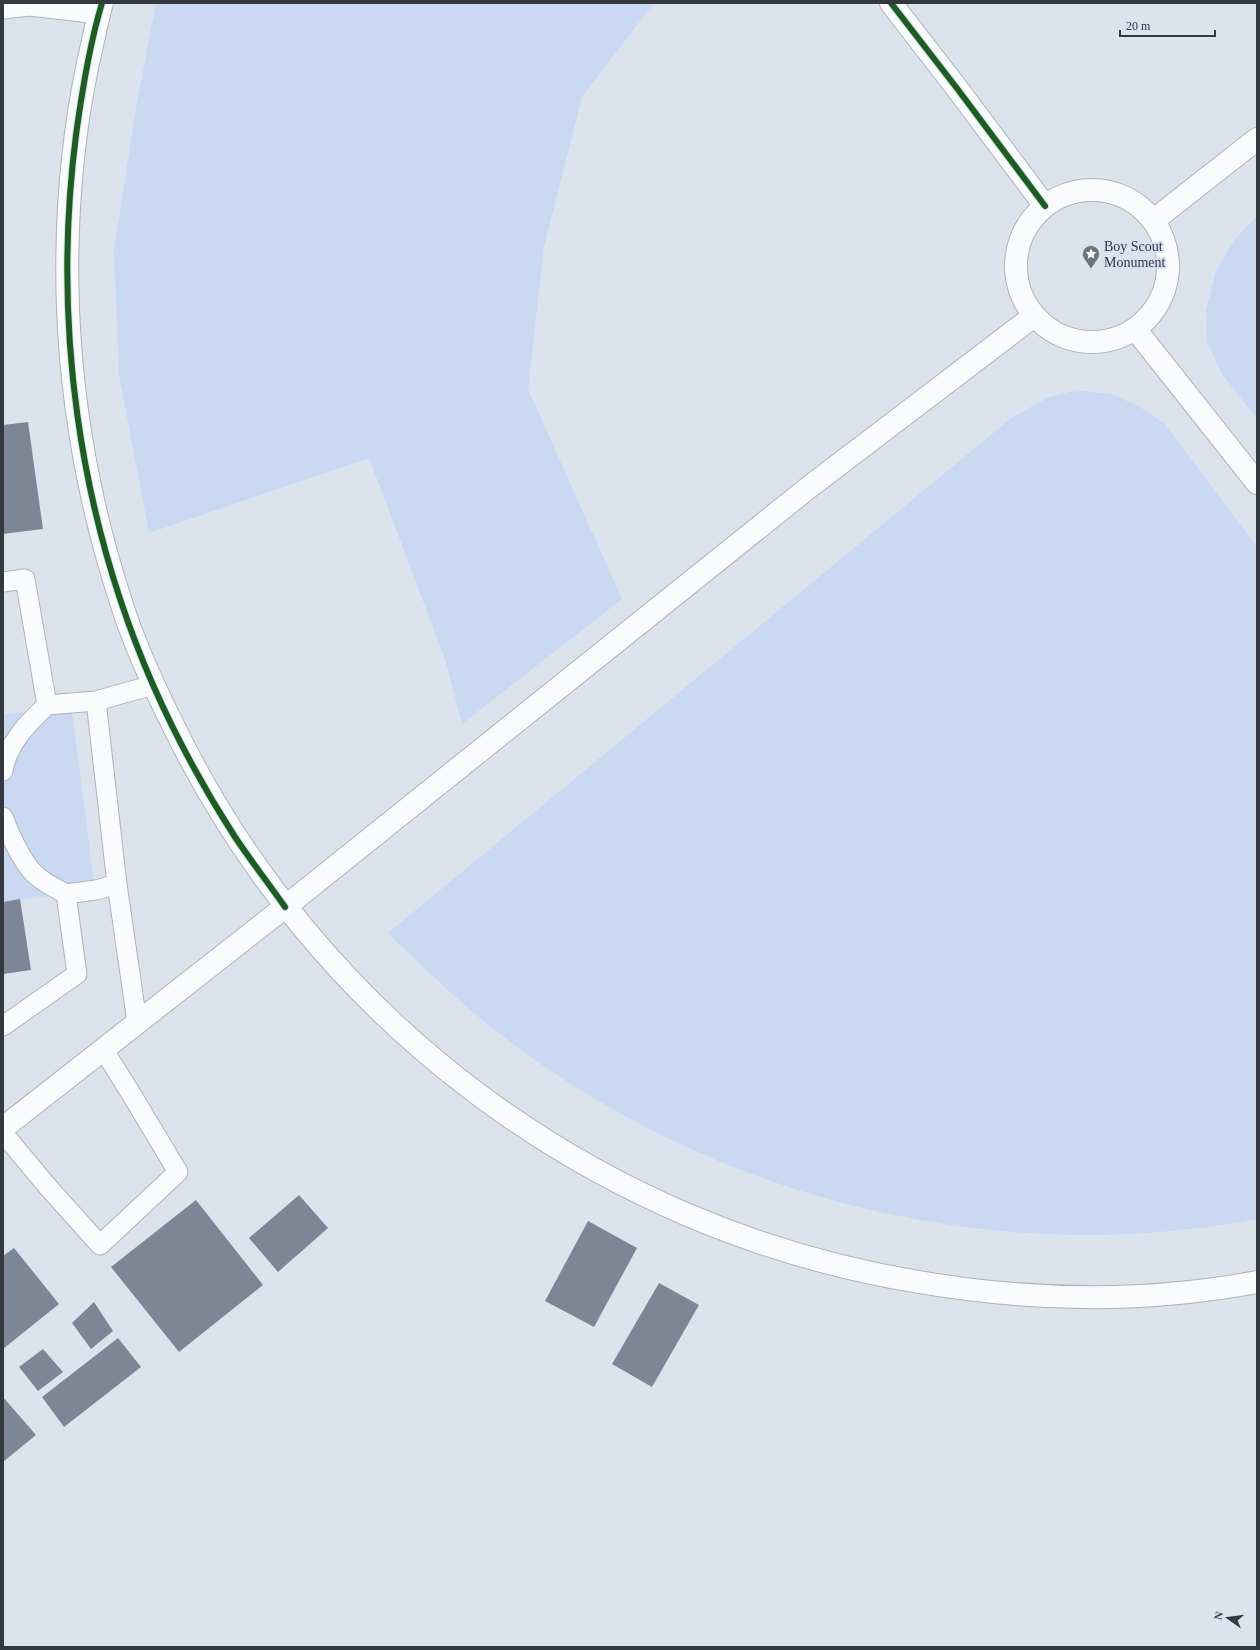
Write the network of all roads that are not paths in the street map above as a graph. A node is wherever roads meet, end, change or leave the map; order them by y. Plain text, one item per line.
1 (891, 3) edge
2 (100, 8) edge
3 (3, 9) edge
4 (1257, 139) edge
5 (1045, 206) junction
6 (1154, 220) junction
7 (1034, 316) junction
8 (1136, 330) junction
9 (1257, 482) edge
10 (3, 582) edge
11 (153, 685) junction
12 (96, 701) junction
13 (47, 705) junction
14 (3, 771) edge
15 (3, 817) edge
16 (117, 884) junction
17 (66, 894) junction
18 (286, 907) junction
19 (137, 1022) junction
20 (3, 1026) edge
21 (103, 1049) junction
22 (3, 1128) edge
23 (3, 1133) edge
24 (1257, 1282) edge

1 - 5 street
2 - 3 lane
2 - 11 street
4 - 6 street
5 - 6 street
5 - 7 street
6 - 8 street
7 - 8 street
7 - 18 street
8 - 9 street
10 - 13 lane
11 - 12 lane
11 - 18 street
12 - 13 lane
12 - 16 lane
13 - 14 lane
15 - 17 lane
16 - 17 lane
16 - 19 lane
17 - 20 lane
18 - 19 street
18 - 24 street
19 - 21 street
21 - 22 street
21 - 23 lane

